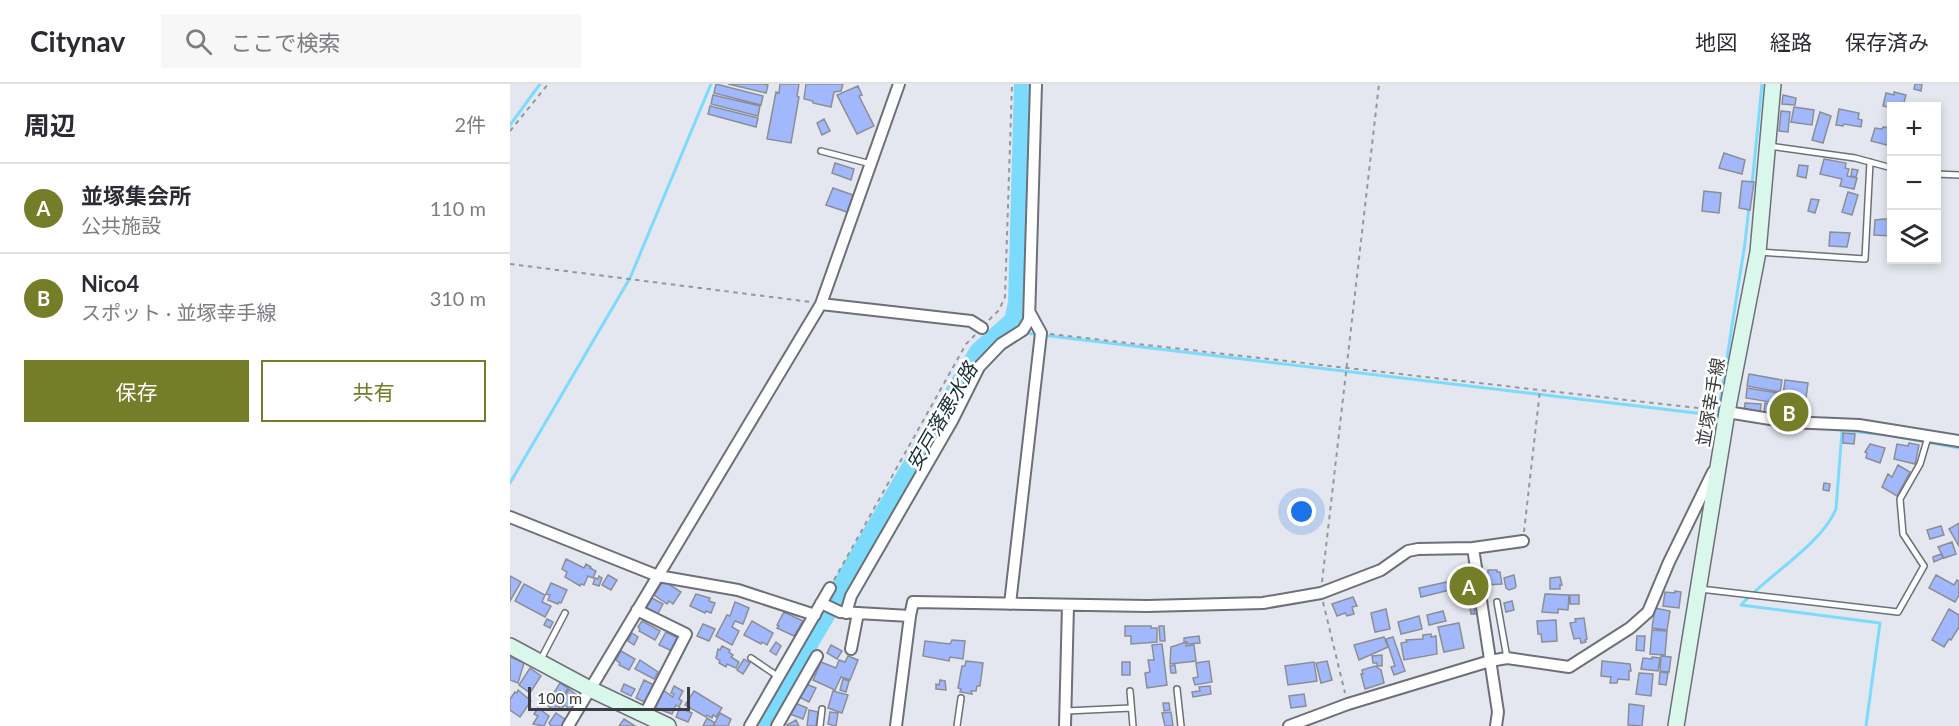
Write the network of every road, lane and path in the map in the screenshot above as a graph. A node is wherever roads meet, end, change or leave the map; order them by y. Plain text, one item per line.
1 (548, 84) edge
2 (899, 84) edge
3 (1012, 84) edge
4 (1036, 84) edge
5 (1379, 84) edge
6 (1773, 84) edge
7 (510, 131) edge
8 (1768, 146) junction
9 (821, 151) dead end
10 (1870, 162) junction
11 (871, 164) junction
12 (1887, 167) edge
13 (1941, 174) edge
14 (1959, 175) edge
15 (1758, 252) junction
16 (510, 264) edge
17 (821, 304) junction
18 (1030, 313) junction
19 (982, 328) junction
20 (1041, 333) junction
21 (1346, 369) junction
22 (1540, 390) junction
23 (1727, 412) junction
24 (1928, 437) junction
25 (1959, 441) edge
26 (1720, 458) junction
27 (510, 517) edge
28 (1523, 541) joint
29 (1473, 548) junction
30 (658, 576) junction
31 (830, 588) joint
32 (1700, 589) junction
33 (1321, 593) junction
34 (1497, 602) dead end
35 (821, 603) junction
36 (1010, 603) junction
37 (1068, 604) junction
38 (637, 610) junction
39 (565, 613) dead end
40 (843, 613) junction
41 (858, 613) junction
42 (814, 615) junction
43 (910, 616) junction
44 (510, 646) edge
45 (851, 650) dead end
46 (817, 656) dead end
47 (751, 658) dead end
48 (1507, 658) junction
49 (1490, 661) junction
50 (539, 662) junction
51 (779, 677) junction
52 (590, 689) junction
53 (1177, 689) dead end
54 (1130, 691) dead end
55 (961, 698) dead end
56 (1348, 704) junction
57 (1131, 708) junction
58 (822, 709) dead end
59 (1066, 711) junction
60 (644, 716) junction
61 (1318, 721) edge
62 (568, 726) edge
63 (668, 726) edge
64 (750, 726) edge
65 (777, 726) edge
66 (820, 726) edge
67 (896, 726) edge
68 (957, 726) edge
69 (1065, 726) edge
70 (1133, 726) edge
71 (1181, 726) edge
72 (1289, 726) edge
73 (1496, 726) edge
74 (1676, 726) edge

1 - 7 path
2 - 11 street
3 - 19 path
4 - 18 street
5 - 21 path
6 - 8 main road, 並塚幸手線
8 - 10 lane
8 - 15 main road, 並塚幸手線
9 - 11 lane
10 - 12 lane
10 - 15 lane
11 - 17 street
13 - 14 lane
15 - 23 main road, 並塚幸手線
16 - 17 path
17 - 19 street
17 - 30 street
18 - 20 street
18 - 40 street
19 - 31 path
20 - 21 path
20 - 36 street
21 - 22 path
21 - 33 path
22 - 23 path
22 - 28 path
23 - 24 street
23 - 26 main road, 並塚幸手線
24 - 25 street
24 - 32 lane
26 - 32 main road, 並塚幸手線
26 - 48 street
27 - 30 street
28 - 29 street
29 - 33 street
29 - 49 street
30 - 38 street
30 - 42 street
31 - 35 street
32 - 74 main road, 並塚幸手線
33 - 37 street
33 - 56 path
34 - 48 lane
35 - 40 street
35 - 42 street
36 - 37 street
36 - 43 street
37 - 59 street
38 - 52 street
38 - 60 street
39 - 50 lane
40 - 41 street
41 - 43 street
41 - 45 street
42 - 51 street
43 - 67 street
44 - 50 main road
46 - 65 street
47 - 51 lane
48 - 49 street
49 - 56 street
49 - 73 street
50 - 52 main road
51 - 64 street
52 - 60 main road
52 - 62 street
53 - 71 lane
54 - 57 lane
55 - 68 lane
56 - 61 street
57 - 59 lane
57 - 70 lane
58 - 66 lane
59 - 69 street
60 - 63 main road
61 - 72 street

